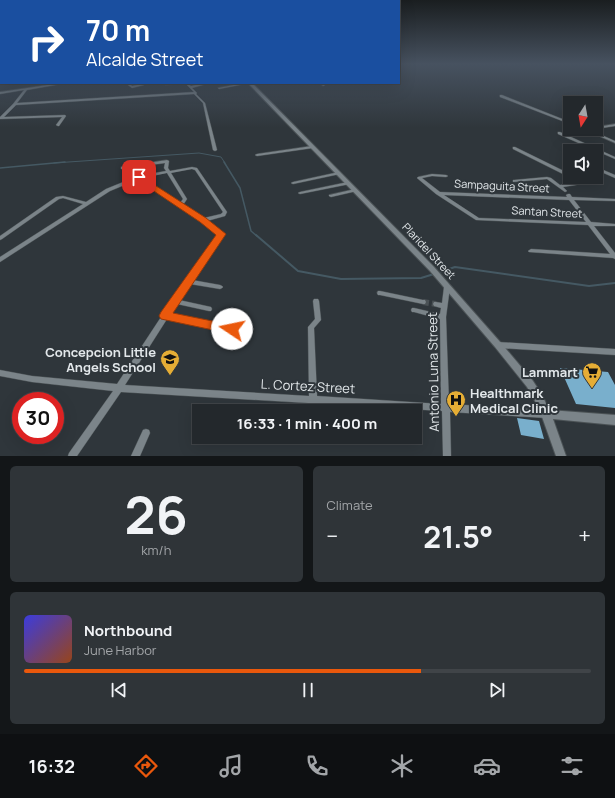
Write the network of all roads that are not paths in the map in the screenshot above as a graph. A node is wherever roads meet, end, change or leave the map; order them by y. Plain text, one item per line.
1 (51, 85) edge
2 (129, 85) edge
3 (141, 85) edge
4 (199, 85) edge
5 (240, 85) edge
6 (251, 85) edge
7 (191, 87) joint
8 (219, 88) dead end
9 (26, 89) junction
10 (0, 93) edge
11 (195, 94) junction
12 (502, 96) dead end
13 (15, 104) junction
14 (563, 120) edge
15 (58, 125) dead end
16 (615, 125) edge
17 (603, 127) edge
18 (559, 133) dead end
19 (602, 136) edge
20 (615, 142) edge
21 (312, 147) junction
22 (514, 148) dead end
23 (215, 150) dead end
24 (257, 155) dead end
25 (615, 158) edge
26 (122, 168) dead end
27 (603, 171) edge
28 (168, 172) junction
29 (338, 173) junction
30 (563, 173) edge
31 (446, 176) dead end
32 (139, 177) junction
33 (615, 177) edge
34 (514, 181) dead end
35 (293, 182) dead end
36 (348, 183) junction
37 (576, 184) edge
38 (559, 186) junction
39 (356, 190) junction
40 (437, 192) junction
41 (300, 193) dead end
42 (568, 195) junction
43 (331, 196) dead end
44 (615, 200) edge
45 (86, 204) junction
46 (180, 204) junction
47 (203, 220) junction
48 (590, 224) junction
49 (615, 226) edge
50 (0, 238) edge
51 (531, 252) dead end
52 (615, 256) edge
53 (0, 260) edge
54 (189, 282) junction
55 (220, 287) dead end
56 (447, 287) junction
57 (380, 293) dead end
58 (175, 301) junction
59 (316, 301) dead end
60 (423, 302) tunnel mouth
61 (436, 304) tunnel mouth
62 (444, 306) junction
63 (209, 309) dead end
64 (414, 310) dead end
65 (165, 316) junction
66 (443, 317) junction
67 (232, 329) dead end
68 (498, 345) junction
69 (615, 352) edge
70 (0, 373) edge
71 (119, 388) junction
72 (313, 399) junction
73 (444, 407) junction
74 (546, 414) junction
75 (615, 420) edge
76 (146, 433) dead end
77 (72, 456) edge
78 (135, 456) edge
79 (447, 456) edge
80 (562, 456) edge

1 - 9 street
2 - 3 street
4 - 7 street
5 - 8 street
6 - 21 street, Plaridel Street
7 - 11 street
9 - 10 street
9 - 13 street
11 - 13 street
11 - 23 street
12 - 14 street
13 - 15 street
16 - 17 street
18 - 25 street
19 - 20 street
21 - 24 street
21 - 29 street, Plaridel Street
22 - 30 street
26 - 28 street
27 - 33 street
28 - 32 street
28 - 46 street
28 - 47 street
29 - 35 street
29 - 36 street, Plaridel Street
31 - 40 street
32 - 45 street
32 - 46 street
34 - 38 street
36 - 39 street, Plaridel Street
36 - 41 street
37 - 38 street
38 - 42 street
39 - 43 street
39 - 56 street, Plaridel Street
40 - 42 street, Sampaguita Street
40 - 48 street, Santan Street
42 - 44 street, Sampaguita Street
42 - 48 street
45 - 50 street
45 - 53 street
46 - 47 street
47 - 54 street
48 - 49 street, Santan Street
48 - 52 street
51 - 52 street
54 - 55 street
54 - 58 street
56 - 62 street, Antonio Luna Street
56 - 68 street, Plaridel Street
57 - 60 street
58 - 63 street
58 - 65 street
59 - 72 street
61 - 62 street
62 - 66 street, Antonio Luna Street
64 - 66 street
65 - 67 street
65 - 71 street
66 - 73 street, Antonio Luna Street
68 - 69 street
68 - 74 street, Plaridel Street
70 - 71 street, L. Cortez Street
71 - 72 street, L. Cortez Street
71 - 77 street
72 - 73 street, L. Cortez Street
73 - 74 street, L. Cortez Street
73 - 79 street, Antonio Luna Street
74 - 75 street, L. Cortez Street
74 - 80 street, Plaridel Street
76 - 78 street

